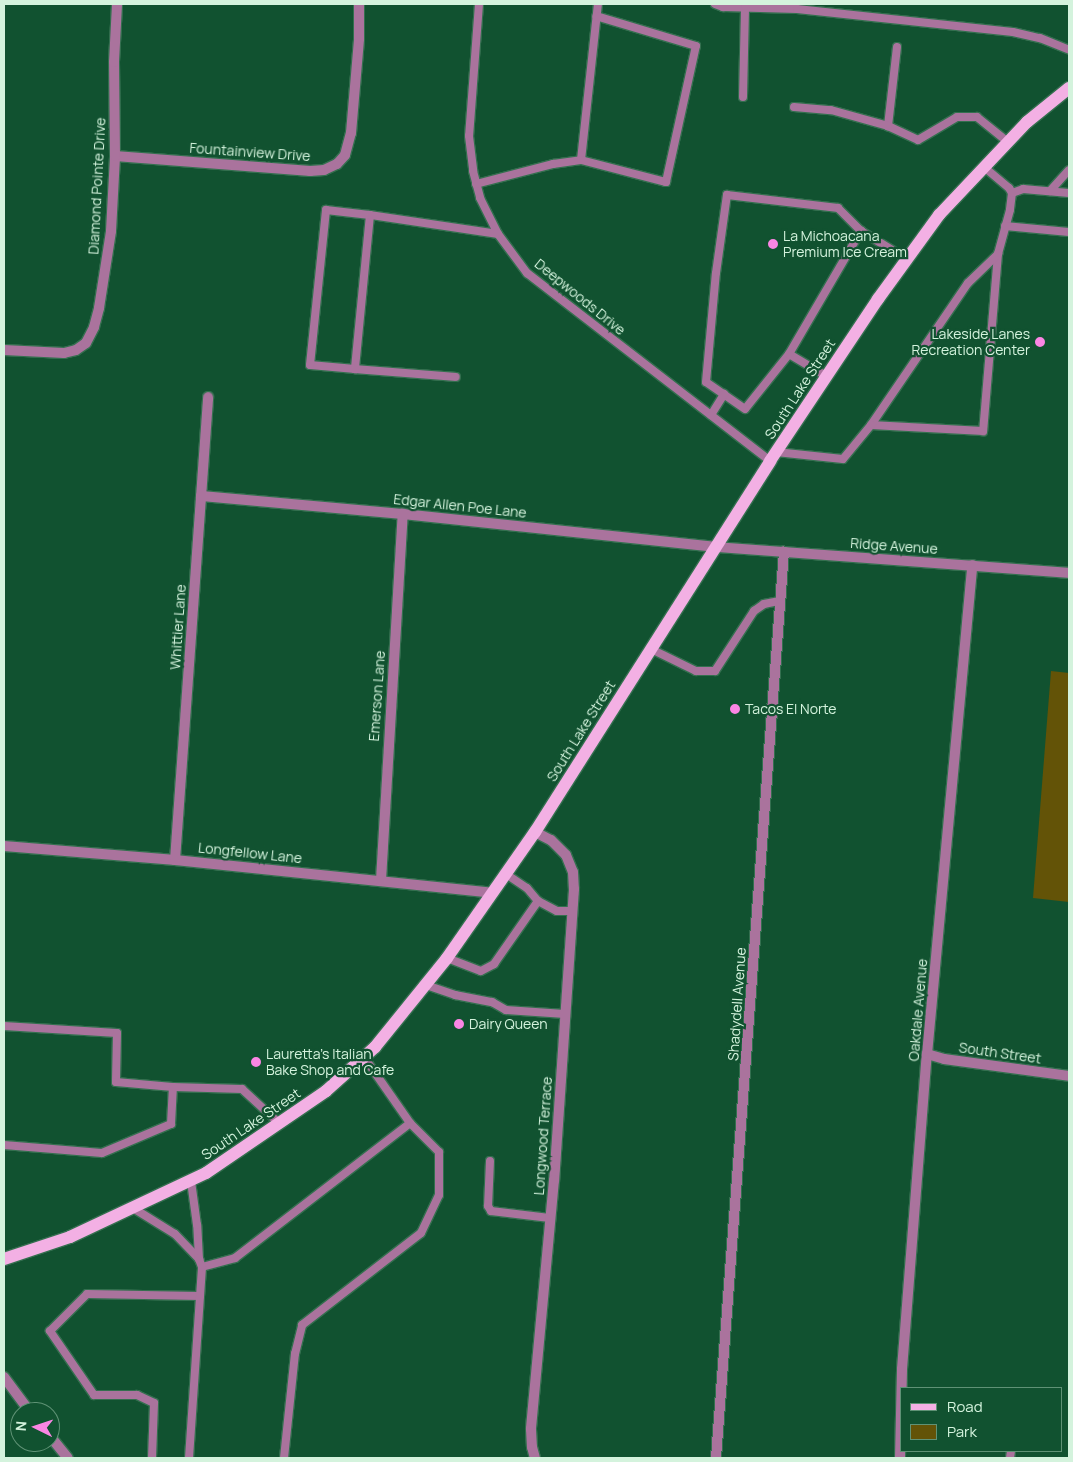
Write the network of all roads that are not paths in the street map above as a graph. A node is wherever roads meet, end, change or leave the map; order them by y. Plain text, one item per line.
1 (117, 4) edge
2 (359, 4) edge
3 (480, 4) edge
4 (598, 4) edge
5 (714, 4) edge
6 (798, 6) edge
7 (745, 7) junction
8 (596, 16) junction
9 (897, 47) dead end
10 (1069, 50) edge
11 (1069, 88) edge
12 (743, 97) dead end
13 (794, 107) dead end
14 (888, 126) junction
15 (1008, 142) junction
16 (115, 156) junction
17 (581, 160) junction
18 (984, 167) junction
19 (1069, 170) edge
20 (476, 184) junction
21 (1050, 192) junction
22 (1069, 192) edge
23 (1012, 194) junction
24 (370, 215) junction
25 (1005, 226) junction
26 (861, 230) junction
27 (1069, 232) edge
28 (498, 234) junction
29 (998, 254) junction
30 (907, 259) junction
31 (4, 350) edge
32 (789, 354) junction
33 (355, 369) junction
34 (826, 376) junction
35 (456, 377) dead end
36 (724, 394) junction
37 (208, 396) dead end
38 (711, 415) junction
39 (871, 425) junction
40 (773, 457) junction
41 (201, 496) junction
42 (403, 514) junction
43 (716, 547) junction
44 (784, 552) junction
45 (972, 565) junction
46 (1069, 573) edge
47 (780, 601) junction
48 (651, 649) junction
49 (535, 832) junction
50 (4, 846) edge
51 (175, 860) junction
52 (506, 874) junction
53 (381, 880) junction
54 (492, 893) junction
55 (538, 901) junction
56 (572, 911) junction
57 (447, 958) junction
58 (426, 985) junction
59 (565, 1014) junction
60 (4, 1026) edge
61 (928, 1054) junction
62 (364, 1057) junction
63 (1069, 1076) edge
64 (173, 1087) junction
65 (279, 1123) junction
66 (410, 1123) junction
67 (4, 1145) edge
68 (490, 1161) dead end
69 (191, 1181) junction
70 (133, 1208) junction
71 (550, 1218) junction
72 (4, 1259) edge
73 (199, 1259) junction
74 (202, 1267) junction
75 (200, 1296) junction
76 (4, 1377) edge
77 (902, 1387) edge
78 (23, 1402) edge
79 (152, 1458) edge
80 (188, 1458) edge
81 (284, 1458) edge
82 (535, 1458) edge
83 (716, 1458) edge

1 - 16 street, Diamond Pointe Drive
2 - 16 street, Fountainview Drive
3 - 20 lane, Deepwoods Drive
4 - 8 lane
5 - 7 lane
6 - 7 lane
6 - 10 lane
7 - 12 lane
8 - 17 lane
8 - 17 lane
9 - 14 lane
11 - 15 main road, South Lake Street
13 - 14 lane
14 - 15 lane
15 - 18 main road, South Lake Street
16 - 31 street, Diamond Pointe Drive
17 - 20 lane
18 - 23 lane
18 - 30 main road, South Lake Street
19 - 21 lane
20 - 28 lane, Deepwoods Drive
21 - 22 lane
21 - 23 lane
23 - 25 lane
24 - 28 lane
24 - 33 lane
24 - 33 lane
25 - 27 lane
25 - 29 lane
26 - 30 lane
26 - 32 lane
26 - 36 lane
28 - 38 lane, Deepwoods Drive
29 - 39 lane
29 - 39 lane
30 - 34 main road, South Lake Street
32 - 34 lane
32 - 36 lane
33 - 35 lane
34 - 40 main road, South Lake Street
36 - 38 lane
37 - 41 street, Whittier Lane
38 - 40 lane, Deepwoods Drive
39 - 40 lane
40 - 43 main road, South Lake Street
41 - 42 street, Edgar Allen Poe Lane
41 - 51 street, Whittier Lane
42 - 43 street, Edgar Allen Poe Lane
42 - 53 street, Emerson Lane
43 - 44 street, Ridge Avenue
43 - 48 main road, South Lake Street
44 - 45 street, Ridge Avenue
44 - 47 street, Shadydell Avenue
45 - 46 street, Ridge Avenue
45 - 61 street, Oakdale Avenue
47 - 48 lane
47 - 83 street, Shadydell Avenue
48 - 49 main road, South Lake Street
49 - 52 main road, South Lake Street
49 - 56 street, Longwood Terrace
50 - 51 street, Longfellow Lane
51 - 53 street, Longfellow Lane
52 - 54 main road, South Lake Street
52 - 55 lane
53 - 54 street, Longfellow Lane
54 - 57 main road, South Lake Street
55 - 56 lane
55 - 57 lane
56 - 59 street, Longwood Terrace
57 - 58 main road, South Lake Street
58 - 59 lane
58 - 62 main road, South Lake Street
59 - 71 street, Longwood Terrace
60 - 64 lane
61 - 63 street, South Street
61 - 77 street, Oakdale Avenue
62 - 65 main road, South Lake Street
62 - 66 lane
64 - 65 lane
64 - 67 lane
65 - 69 main road, South Lake Street
66 - 74 lane
66 - 81 lane
68 - 71 lane
69 - 70 main road, South Lake Street
69 - 73 lane
70 - 72 main road, South Lake Street
70 - 73 lane
71 - 82 street, Longwood Terrace
73 - 74 lane
74 - 75 lane
75 - 79 lane
75 - 80 lane
76 - 78 street

